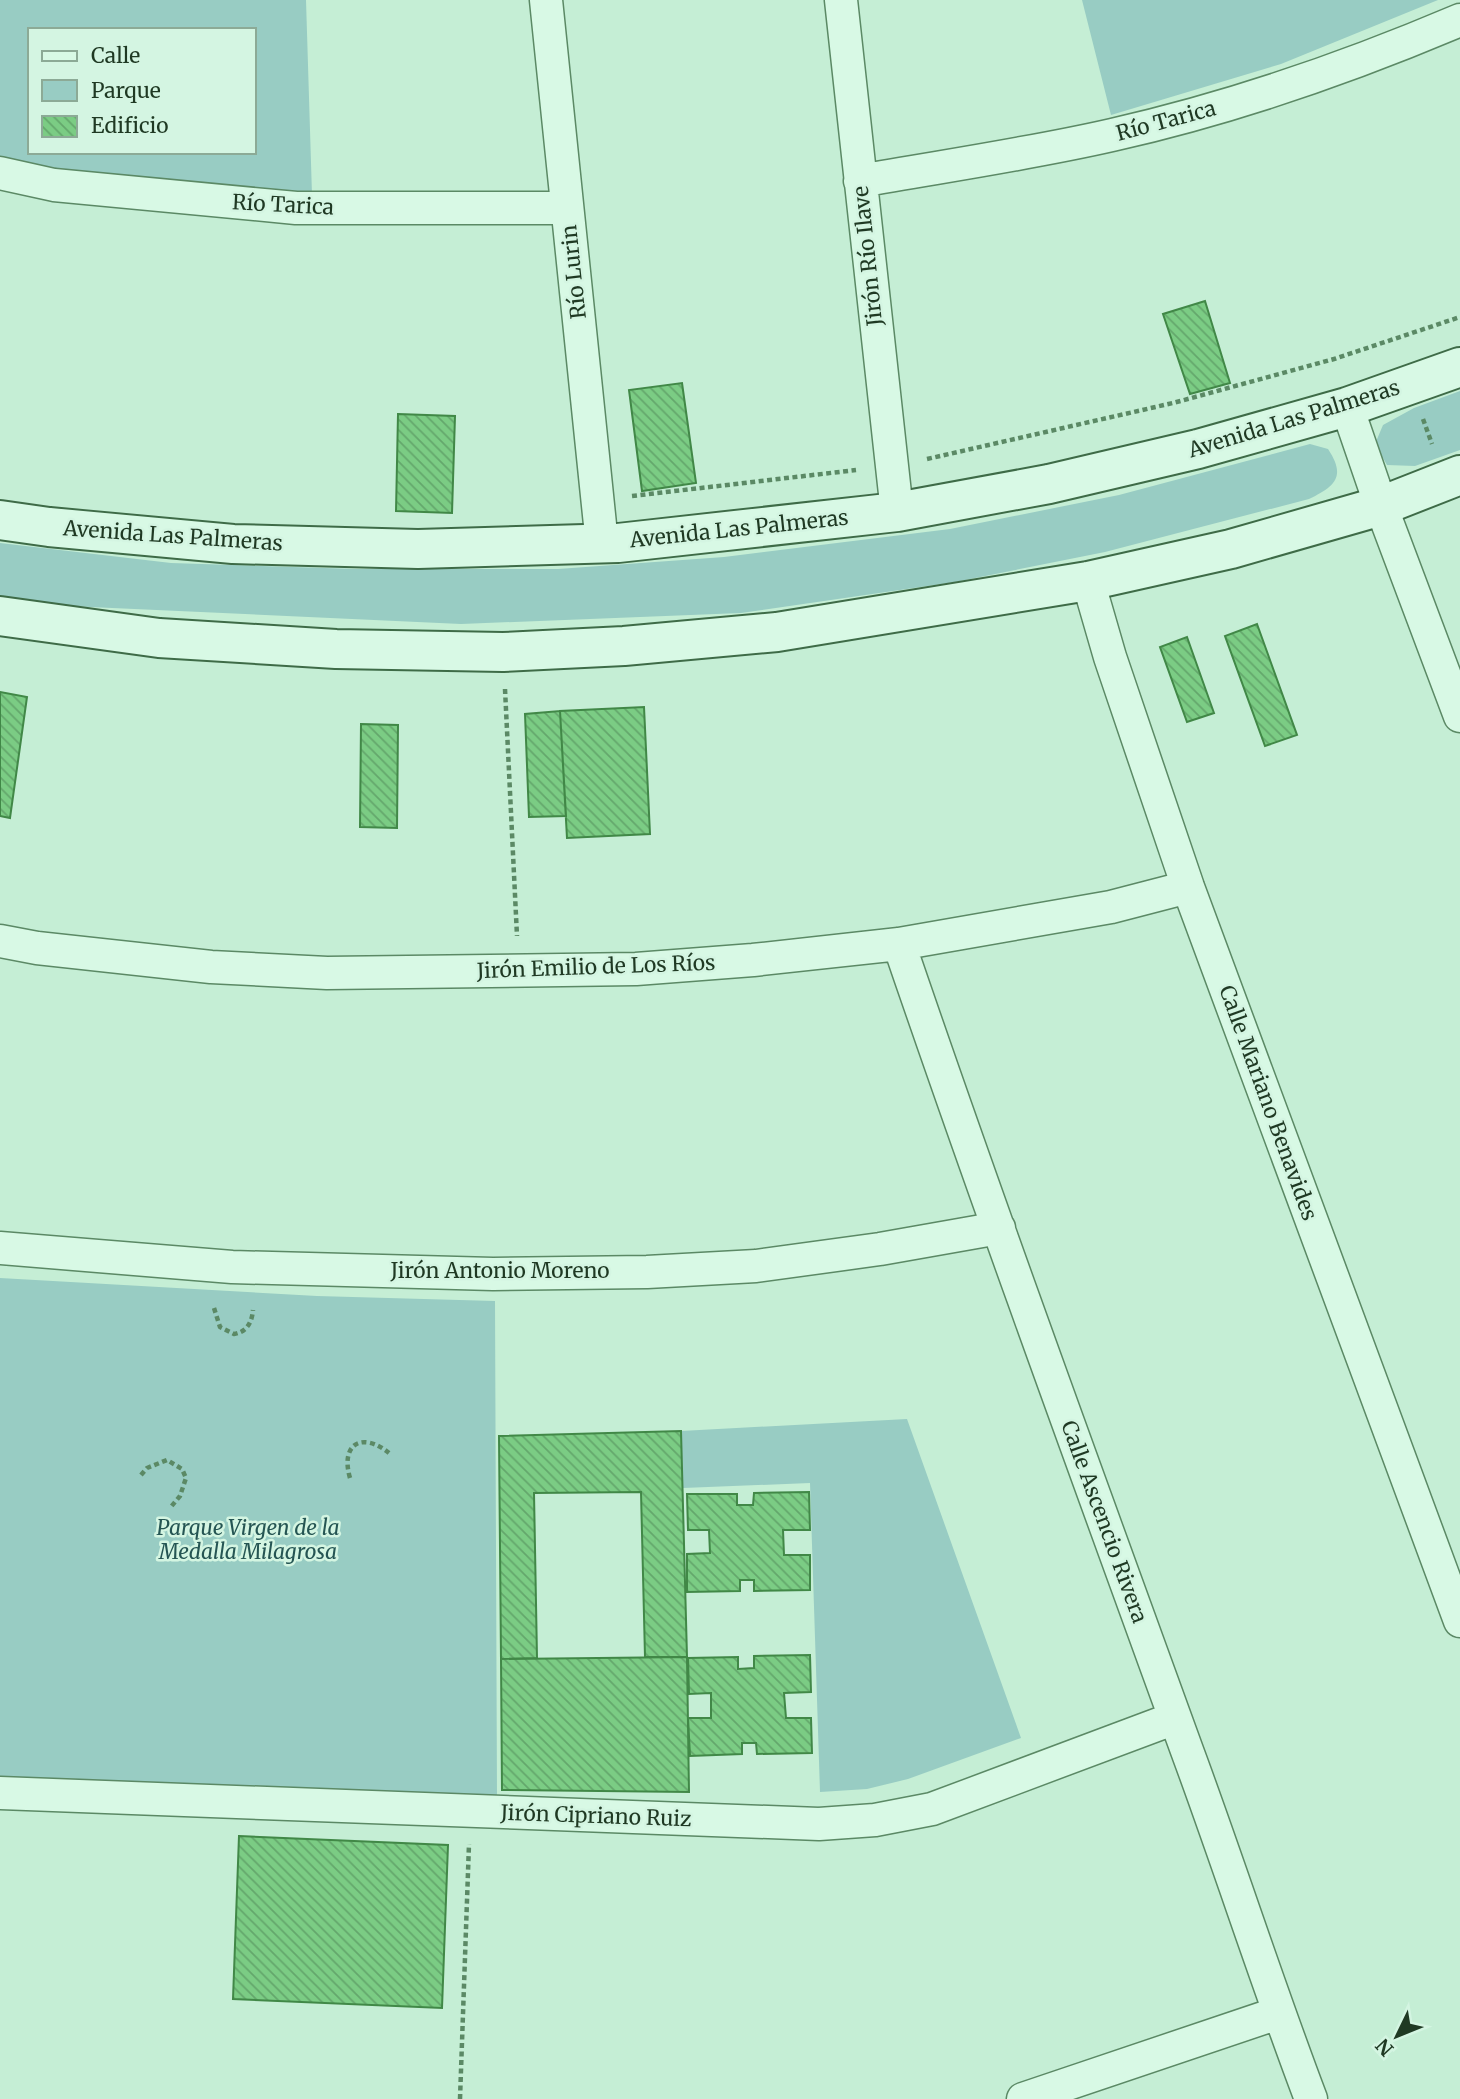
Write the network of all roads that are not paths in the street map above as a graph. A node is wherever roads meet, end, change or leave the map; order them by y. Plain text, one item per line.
1 (546, 0) edge
2 (841, 0) edge
3 (1460, 20) edge
4 (0, 173) edge
5 (860, 181) junction
6 (567, 208) junction
7 (1460, 366) edge
8 (1347, 407) junction
9 (1460, 475) edge
10 (1381, 506) junction
11 (897, 512) junction
12 (0, 520) edge
13 (610, 543) junction
14 (1088, 581) junction
15 (0, 616) edge
16 (1460, 716) edge
17 (1188, 887) junction
18 (0, 941) edge
19 (899, 944) junction
20 (999, 1228) junction
21 (0, 1248) edge
22 (1460, 1621) edge
23 (1175, 1718) junction
24 (0, 1793) edge
25 (1278, 2013) junction
26 (1023, 2099) edge
27 (1311, 2099) edge

1 - 6 street, Río Lurin
2 - 5 street, Jirón Río Ilave
3 - 5 street, Río Tarica
4 - 6 street, Río Tarica
5 - 11 street, Jirón Río Ilave
6 - 13 street, Río Lurin
7 - 8 main road, Avenida Las Palmeras
8 - 10 street
8 - 11 main road, Avenida Las Palmeras
9 - 10 main road
10 - 14 main road
10 - 16 street
11 - 13 main road, Avenida Las Palmeras
12 - 13 main road, Avenida Las Palmeras
14 - 15 main road
14 - 17 street, Calle Mariano Benavides
17 - 19 street, Jirón Emilio de Los Ríos
17 - 22 street, Calle Mariano Benavides
18 - 19 street, Jirón Emilio de Los Ríos
19 - 20 street, Calle Ascencio Rivera
20 - 21 street, Jirón Antonio Moreno
20 - 23 street, Calle Ascencio Rivera
23 - 24 street, Jirón Cipriano Ruiz
23 - 25 street, Calle Ascencio Rivera
25 - 26 street
25 - 27 street, Calle Ascencio Rivera

